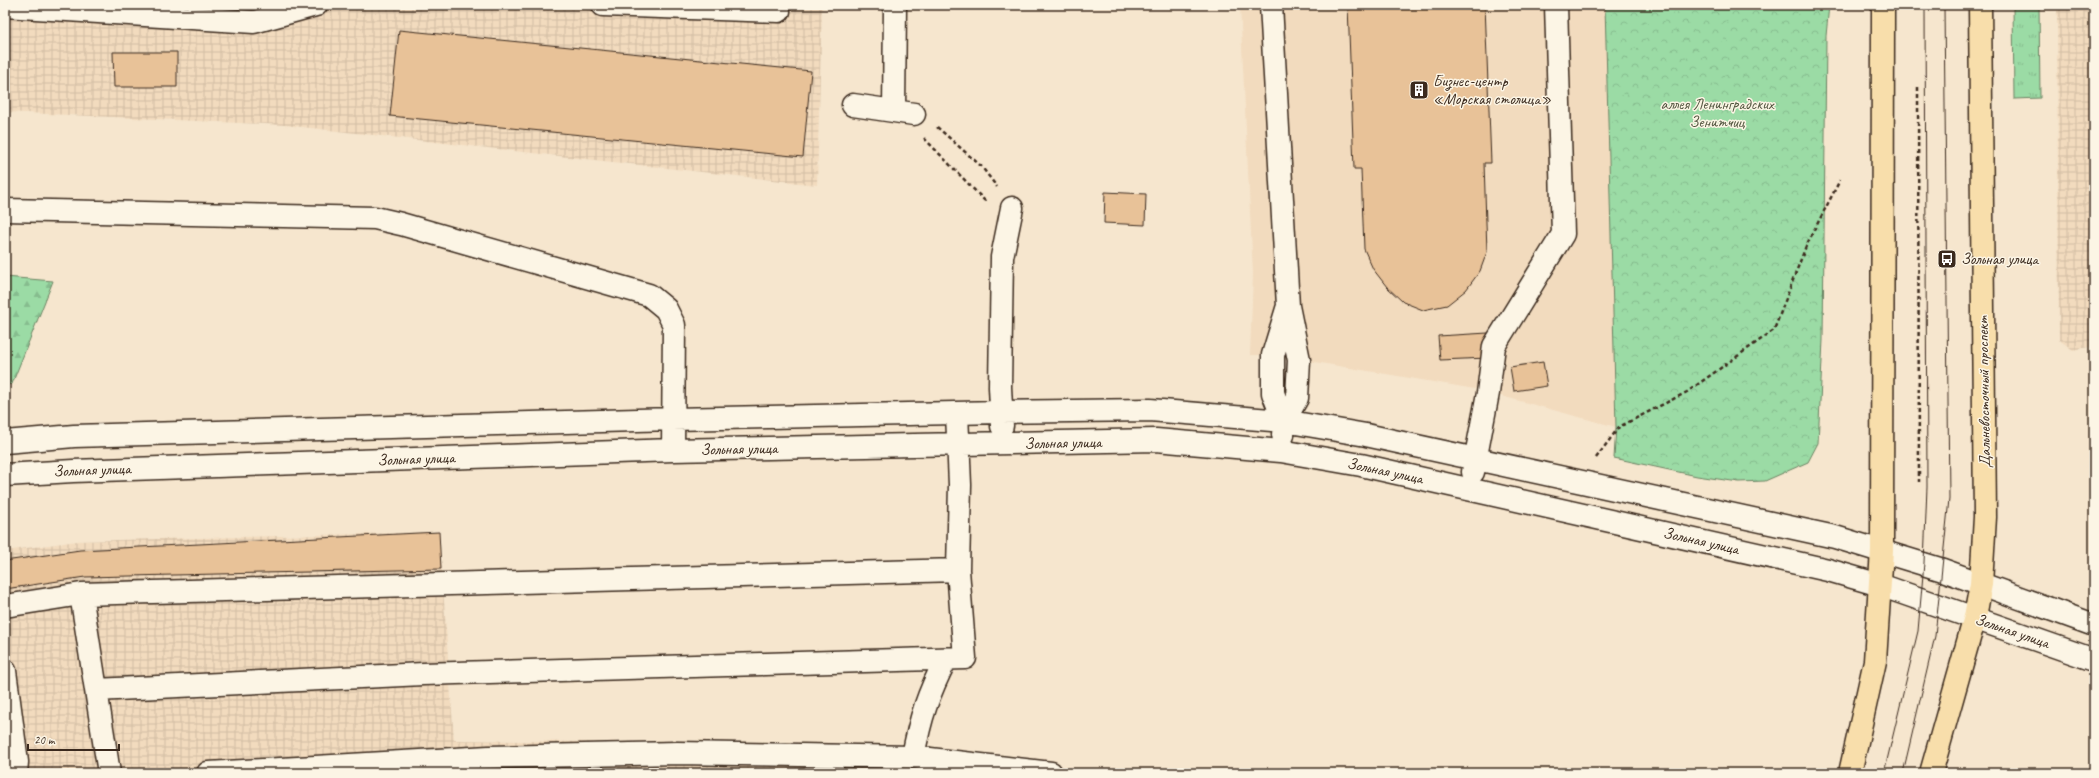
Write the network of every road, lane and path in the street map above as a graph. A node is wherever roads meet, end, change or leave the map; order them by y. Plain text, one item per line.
1 (316, 5) edge
2 (602, 5) edge
3 (779, 5) edge
4 (895, 5) edge
5 (1271, 5) edge
6 (1556, 5) edge
7 (1883, 5) edge
8 (1980, 5) edge
9 (5, 6) edge
10 (1918, 87) dead end
11 (853, 105) dead end
12 (904, 112) junction
13 (1840, 180) dead end
14 (5, 210) edge
15 (1010, 218) junction
16 (1001, 412) junction
17 (957, 413) junction
18 (673, 418) junction
19 (1284, 421) junction
20 (5, 442) edge
21 (1004, 444) junction
22 (959, 445) junction
23 (673, 450) junction
24 (1281, 451) junction
25 (1476, 459) junction
26 (1595, 460) dead end
27 (5, 475) edge
28 (1919, 482) dead end
29 (1469, 489) junction
30 (1882, 550) junction
31 (958, 570) junction
32 (1981, 584) junction
33 (1880, 585) junction
34 (81, 594) junction
35 (5, 606) edge
36 (1974, 618) junction
37 (2094, 625) edge
38 (946, 659) junction
39 (2094, 660) edge
40 (5, 671) edge
41 (96, 690) junction
42 (7, 701) edge
43 (913, 756) junction
44 (16, 773) edge
45 (109, 773) edge
46 (208, 773) edge
47 (1051, 773) edge
48 (1850, 773) edge
49 (1931, 773) edge

1 - 9 street
2 - 3 street
4 - 12 street
5 - 19 street
6 - 25 street
7 - 30 main road
8 - 32 main road, Дальневосточный проспект
10 - 28 path
11 - 12 street
12 - 15 path
12 - 15 path
13 - 26 path
14 - 18 street
15 - 16 street
16 - 17 street, Зольная улица
16 - 19 street, Зольная улица
16 - 21 street
17 - 18 street, Зольная улица
17 - 22 street
18 - 20 street, Зольная улица
18 - 23 street
19 - 24 street
19 - 25 street, Зольная улица
21 - 22 street, Зольная улица
21 - 24 street, Зольная улица
22 - 23 street, Зольная улица
22 - 31 street
23 - 27 street, Зольная улица
24 - 29 street, Зольная улица
25 - 29 street
25 - 30 street, Зольная улица
29 - 33 street, Зольная улица
30 - 32 street, Зольная улица
30 - 33 main road
31 - 34 street
31 - 38 street
32 - 36 main road, Дальневосточный проспект
32 - 37 street, Зольная улица
33 - 36 street, Зольная улица
33 - 48 main road
34 - 35 street
34 - 41 street
36 - 39 street, Зольная улица
36 - 49 main road, Дальневосточный проспект
38 - 41 street
38 - 43 street
40 - 42 street
41 - 45 street
42 - 44 street
43 - 46 street
43 - 47 street

